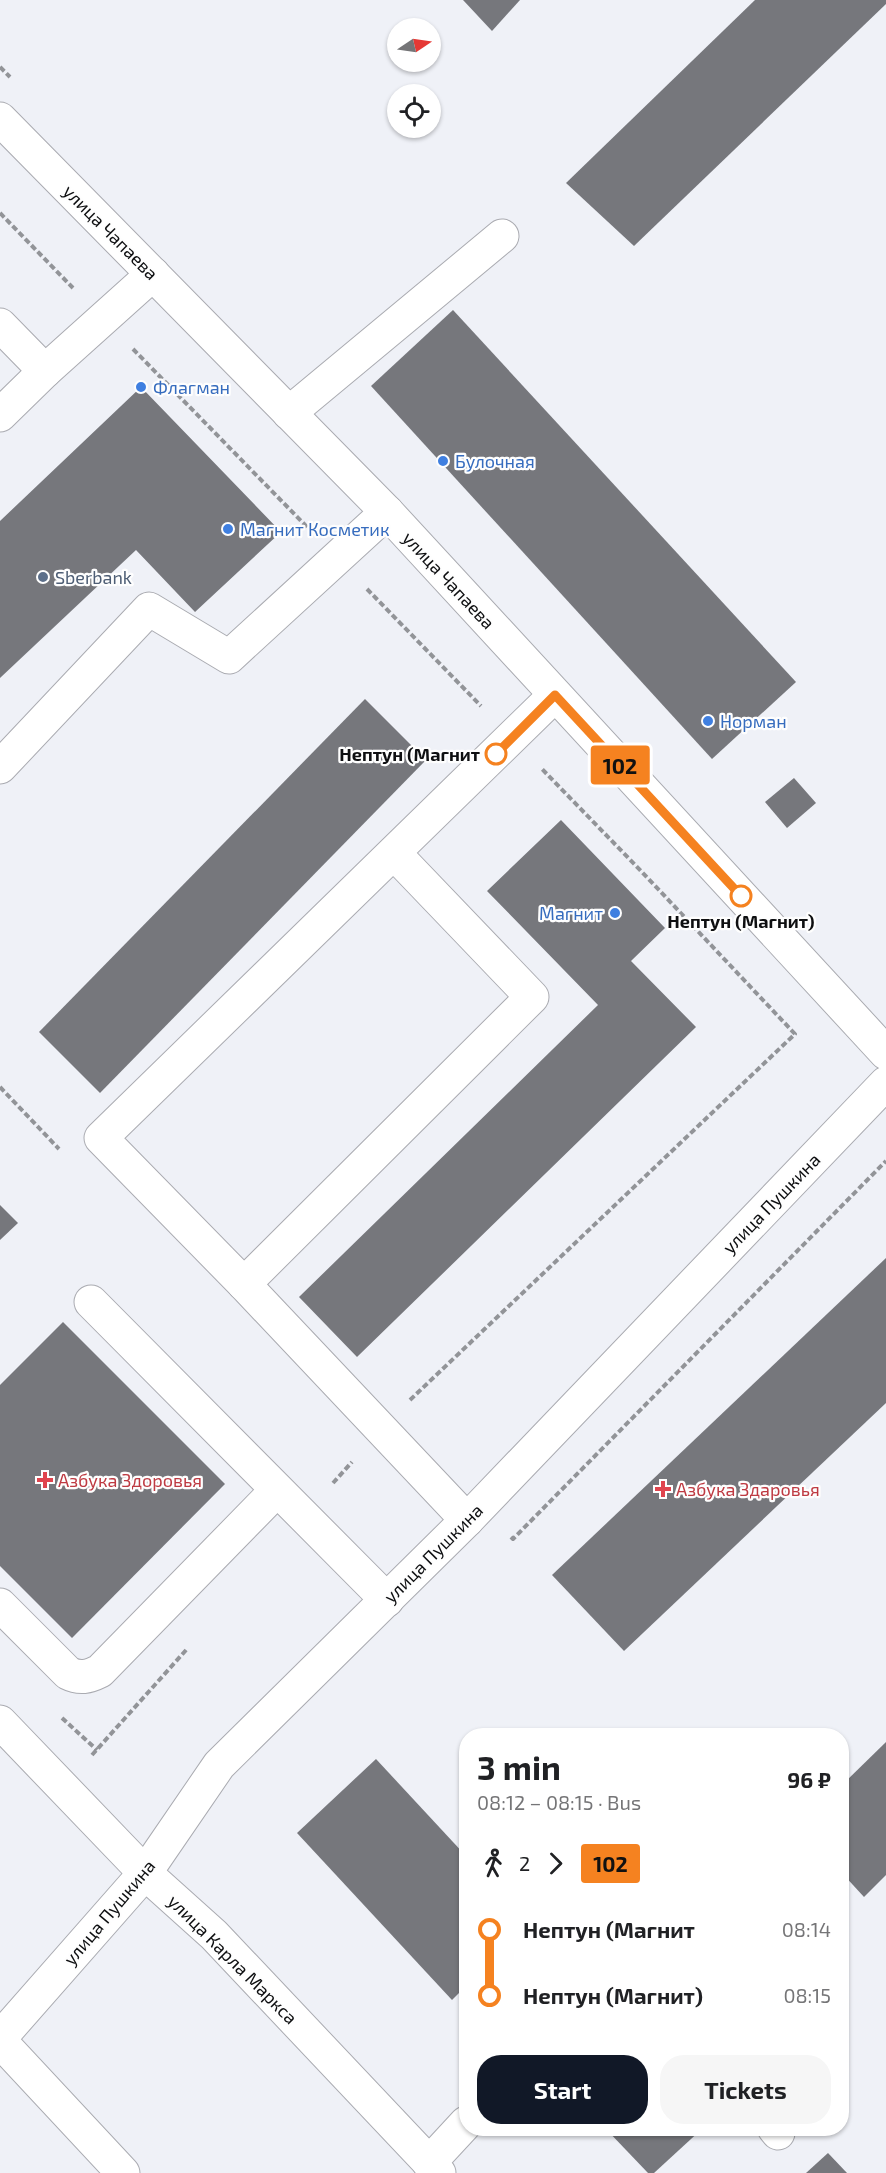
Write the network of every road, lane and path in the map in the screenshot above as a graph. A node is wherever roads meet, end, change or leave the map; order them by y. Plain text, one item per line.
1 (0, 119) edge
2 (0, 213) edge
3 (502, 236) dead end
4 (153, 274) junction
5 (103, 319) junction
6 (0, 325) edge
7 (45, 371) junction
8 (289, 413) junction
9 (0, 415) edge
10 (387, 512) junction
11 (337, 558) junction
12 (555, 695) junction
13 (512, 738) junction
14 (0, 766) edge
15 (394, 853) junction
16 (795, 1035) dead end
17 (886, 1053) edge
18 (886, 1083) edge
19 (0, 1087) edge
20 (101, 1138) junction
21 (244, 1284) junction
22 (91, 1302) dead end
23 (277, 1490) junction
24 (467, 1520) junction
25 (387, 1599) junction
26 (0, 1605) edge
27 (0, 1722) edge
28 (145, 1873) junction
29 (0, 2039) edge
30 (459, 2133) edge
31 (434, 2168) edge
32 (123, 2173) edge

1 - 4 street, улица Чапаева
2 - 5 path
3 - 8 street
4 - 5 street
4 - 8 street, улица Чапаева
5 - 7 street
5 - 11 path
6 - 7 street
7 - 9 street
8 - 10 street, улица Чапаева
10 - 11 street
10 - 12 street, улица Чапаева
11 - 13 path
11 - 14 street
12 - 13 street
12 - 17 street, улица Чапаева
13 - 15 street
13 - 16 path
15 - 20 street
15 - 21 street
18 - 24 street, улица Пушкина
19 - 20 path
20 - 21 street
21 - 24 street
22 - 23 street
23 - 25 street
23 - 26 street
24 - 25 street, улица Пушкина
25 - 28 street, улица Пушкина
27 - 28 street, улица Карла Маркса
28 - 29 street, улица Пушкина
28 - 31 street, улица Карла Маркса
29 - 32 street
30 - 31 street

